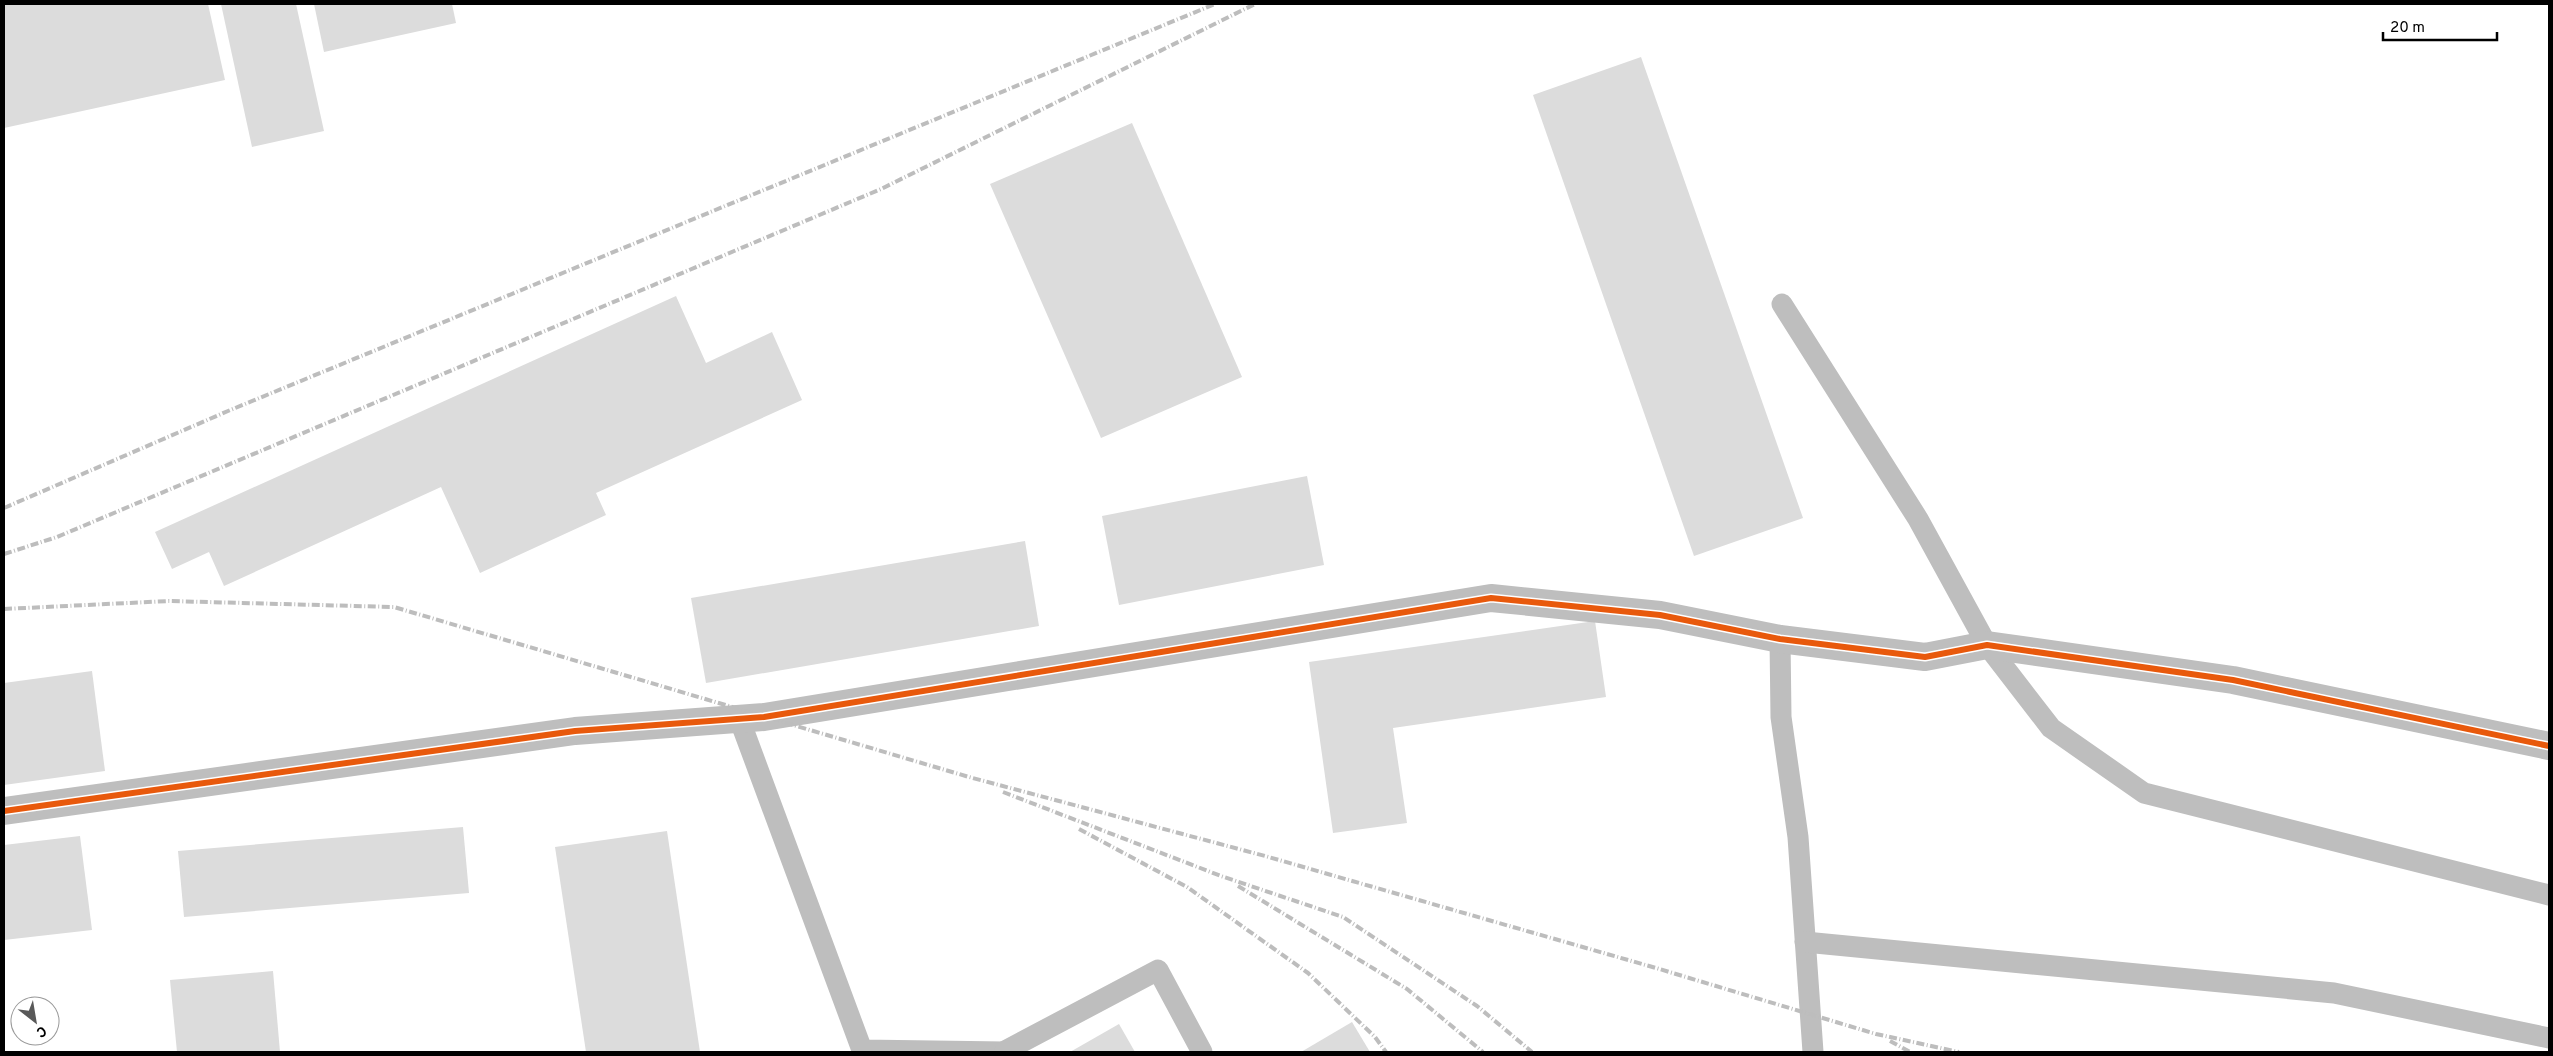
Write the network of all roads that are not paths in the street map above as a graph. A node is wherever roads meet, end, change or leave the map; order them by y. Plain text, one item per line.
1 (1782, 304) dead end
2 (1780, 639) junction
3 (1987, 646) junction
4 (739, 718) junction
5 (2549, 746) edge
6 (4, 811) edge
7 (2549, 895) edge
8 (1805, 942) junction
9 (2549, 1038) edge
10 (856, 1051) edge
11 (1005, 1052) edge
12 (1202, 1052) edge
13 (1813, 1052) edge

1 - 3 lane
2 - 3 street
2 - 4 street
2 - 8 lane
3 - 5 street
3 - 7 lane
4 - 6 street
4 - 10 lane
8 - 9 lane
8 - 13 lane
10 - 11 lane
11 - 12 lane

